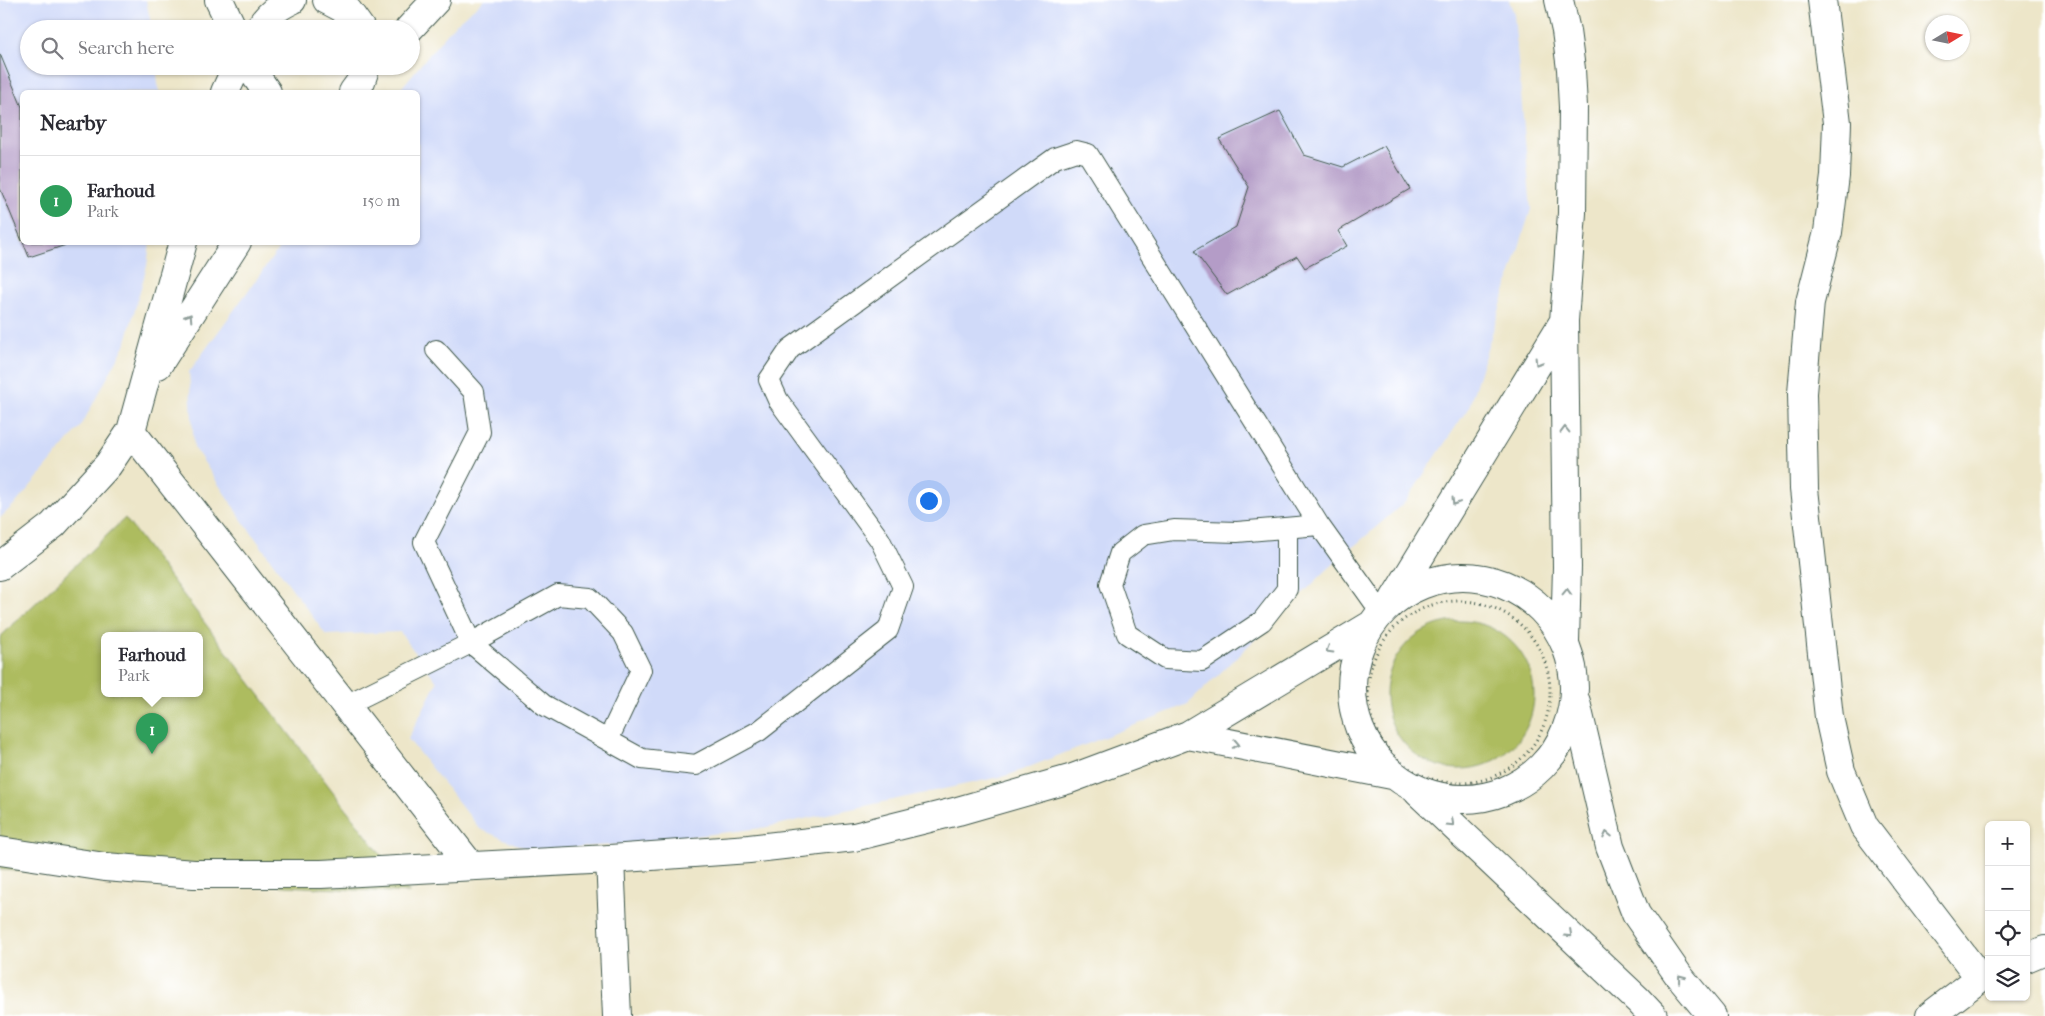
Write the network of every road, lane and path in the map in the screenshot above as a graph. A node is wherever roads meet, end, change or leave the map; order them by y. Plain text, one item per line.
1 (219, 0) edge
2 (292, 0) edge
3 (327, 0) edge
4 (344, 0) edge
5 (436, 0) edge
6 (1559, 0) edge
7 (1822, 0) edge
8 (229, 20) edge
9 (265, 20) edge
10 (355, 20) edge
11 (356, 20) edge
12 (418, 20) edge
13 (250, 75) edge
14 (228, 90) edge
15 (182, 245) edge
16 (235, 245) edge
17 (1564, 321) junction
18 (436, 350) dead end
19 (144, 387) junction
20 (131, 431) junction
21 (1318, 525) junction
22 (1287, 528) junction
23 (0, 566) edge
24 (1484, 603) joint
25 (1382, 612) junction
26 (1565, 641) junction
27 (471, 643) junction
28 (1575, 698) junction
29 (346, 706) junction
30 (1188, 735) junction
31 (608, 740) junction
32 (1392, 775) junction
33 (1415, 790) junction
34 (0, 851) edge
35 (610, 859) junction
36 (471, 866) junction
37 (2045, 950) edge
38 (2030, 956) edge
39 (1984, 976) edge
40 (617, 1016) edge
41 (1653, 1016) edge
42 (1712, 1016) edge
43 (1930, 1016) edge

1 - 8 street
2 - 9 street
3 - 10 street
4 - 11 street
5 - 12 street
6 - 17 street
7 - 39 street
13 - 14 street
15 - 19 street
19 -> 16 street
17 -> 25 street
26 -> 17 street
18 - 27 lane
19 - 20 street
20 - 23 street
20 - 29 street
21 - 22 lane
21 - 25 lane
21 - 31 lane
22 - 22 lane
24 - 24 path
25 - 26 street
25 -> 30 street
25 - 32 street
26 - 28 street
27 - 29 lane
27 - 31 lane
27 - 31 lane
28 - 33 street
42 -> 28 street
29 - 36 street
30 -> 32 street
30 - 35 street
32 - 33 street
33 -> 41 street
34 - 36 street
35 - 36 street
35 - 40 street
37 - 38 street
39 - 43 street

